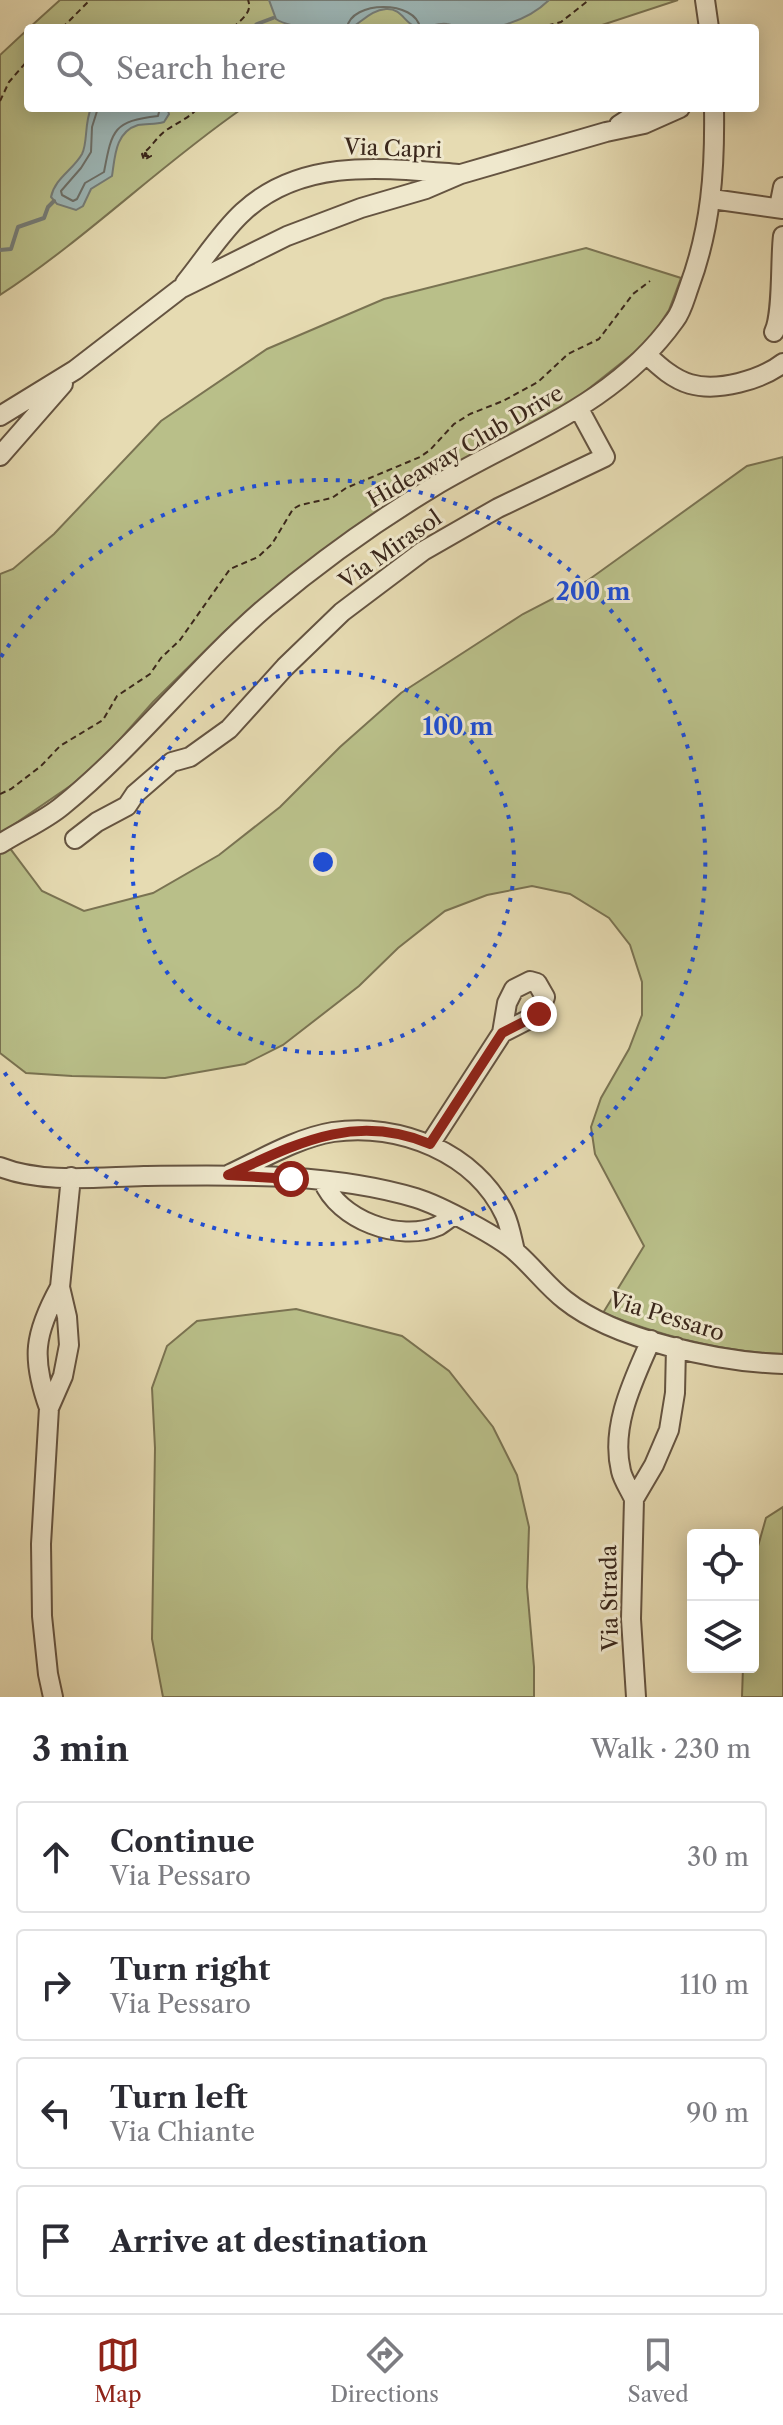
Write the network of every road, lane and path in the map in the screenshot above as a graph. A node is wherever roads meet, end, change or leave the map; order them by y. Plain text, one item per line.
1 (90, 0) edge
2 (248, 0) edge
3 (589, 0) edge
4 (705, 0) edge
5 (66, 24) edge
6 (237, 24) edge
7 (553, 24) edge
8 (708, 24) edge
9 (24, 65) edge
10 (0, 101) edge
11 (194, 112) edge
12 (638, 112) edge
13 (671, 112) edge
14 (714, 112) edge
15 (606, 132) junction
16 (146, 157) dead end
17 (461, 174) junction
18 (783, 187) edge
19 (712, 199) junction
20 (781, 208) edge
21 (783, 236) edge
22 (650, 281) dead end
23 (180, 289) junction
24 (774, 332) dead end
25 (647, 355) junction
26 (783, 363) edge
27 (75, 370) junction
28 (579, 409) junction
29 (0, 416) edge
30 (0, 456) edge
31 (0, 794) edge
32 (75, 839) dead end
33 (0, 844) edge
34 (502, 1033) dead end
35 (430, 1144) junction
36 (0, 1167) edge
37 (228, 1175) junction
38 (71, 1177) junction
39 (323, 1181) junction
40 (454, 1215) junction
41 (515, 1251) junction
42 (60, 1287) junction
43 (651, 1340) junction
44 (676, 1347) junction
45 (783, 1364) edge
46 (49, 1408) junction
47 (634, 1499) junction
48 (53, 1697) edge
49 (636, 1697) edge

1 - 5 path
2 - 6 path
3 - 7 path
4 - 8 street
9 - 10 path
11 - 16 path
12 - 15 street, Via Capri
13 - 15 street, Via Capri
14 - 19 street, Hideaway Club Drive
15 - 17 street, Via Capri
17 - 23 street, Via Capri
17 - 23 street, Via Capri
18 - 20 street
19 - 20 street
19 - 25 street, Hideaway Club Drive
21 - 24 street
22 - 31 path
23 - 27 street, Via Capri
25 - 26 street
25 - 28 street, Hideaway Club Drive
27 - 29 street, Via Capri
27 - 30 street, Via Capri
28 - 32 street, Via Mirasol
28 - 33 street, Hideaway Club Drive
34 - 35 street
35 - 37 street, Via Pessaro
35 - 41 street, Via Pessaro
36 - 38 street, Via Pessaro
37 - 38 street, Via Pessaro
37 - 39 street, Via Pessaro
38 - 42 street
39 - 40 street, Via Pessaro
39 - 40 street
40 - 41 street, Via Pessaro
41 - 43 street, Via Pessaro
42 - 46 street
42 - 46 street
43 - 44 street, Via Pessaro
43 - 47 street, Via Strada
44 - 45 street, Via Pessaro
44 - 47 street, Via Strada
46 - 48 street
47 - 49 street, Via Strada

